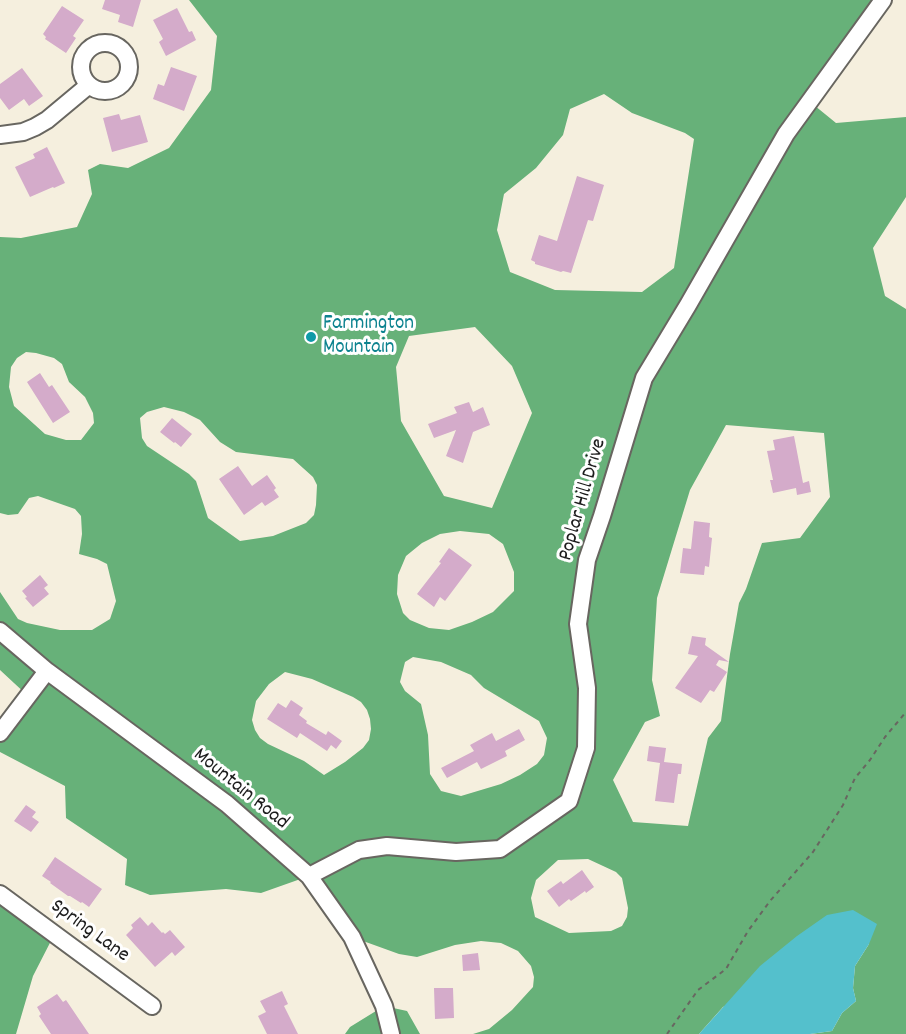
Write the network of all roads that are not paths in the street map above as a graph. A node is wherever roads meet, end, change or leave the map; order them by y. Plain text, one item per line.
1 (883, 0) edge
2 (89, 85) dead end
3 (0, 135) edge
4 (0, 631) edge
5 (47, 671) junction
6 (0, 733) edge
7 (309, 876) junction
8 (0, 894) edge
9 (152, 1006) dead end
10 (391, 1034) edge

1 - 7 street, Poplar Hill Drive
2 - 3 street
4 - 5 street, Mountain Road
5 - 6 street
5 - 7 street, Mountain Road
7 - 10 street, Mountain Road
8 - 9 street, Spring Lane

